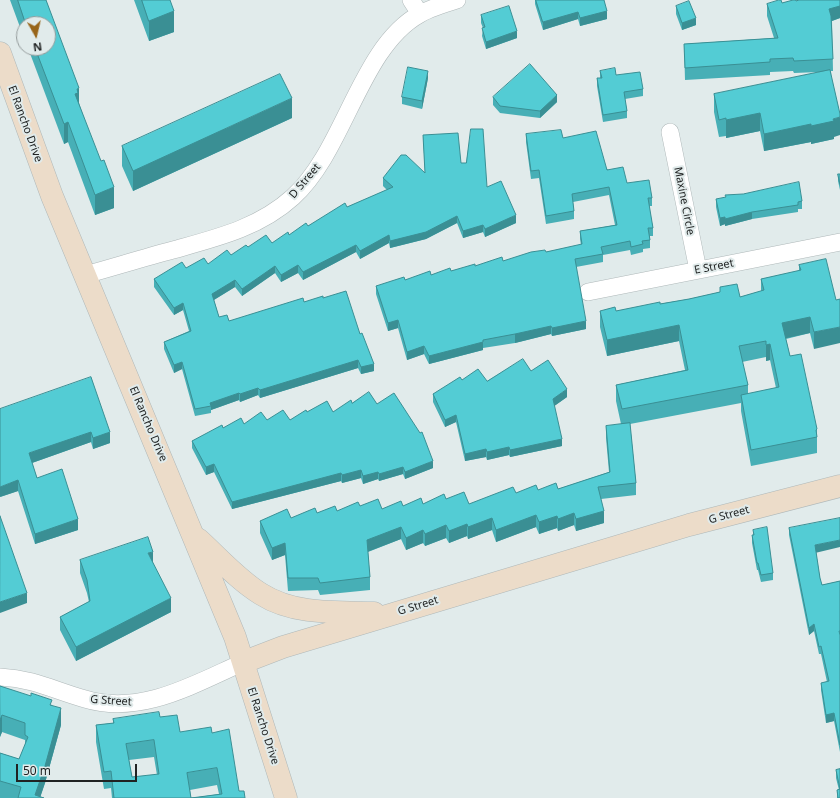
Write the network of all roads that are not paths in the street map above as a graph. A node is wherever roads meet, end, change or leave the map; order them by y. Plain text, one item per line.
1 (457, 0) edge
2 (415, 7) edge
3 (0, 53) edge
4 (670, 132) dead end
5 (840, 242) edge
6 (698, 270) junction
7 (85, 275) junction
8 (588, 292) dead end
9 (840, 486) edge
10 (194, 536) junction
11 (393, 614) junction
12 (244, 662) junction
13 (0, 677) edge
14 (286, 798) edge

1 - 2 street, D Street
2 - 7 street, D Street
3 - 7 main road, El Rancho Drive
4 - 6 street, Maxine Circle
5 - 6 street, E Street
6 - 8 street, E Street
7 - 10 main road, El Rancho Drive
9 - 11 main road, G Street
10 - 11 main road
10 - 12 main road, El Rancho Drive
11 - 12 main road, G Street
12 - 13 street, G Street
12 - 14 main road, El Rancho Drive

